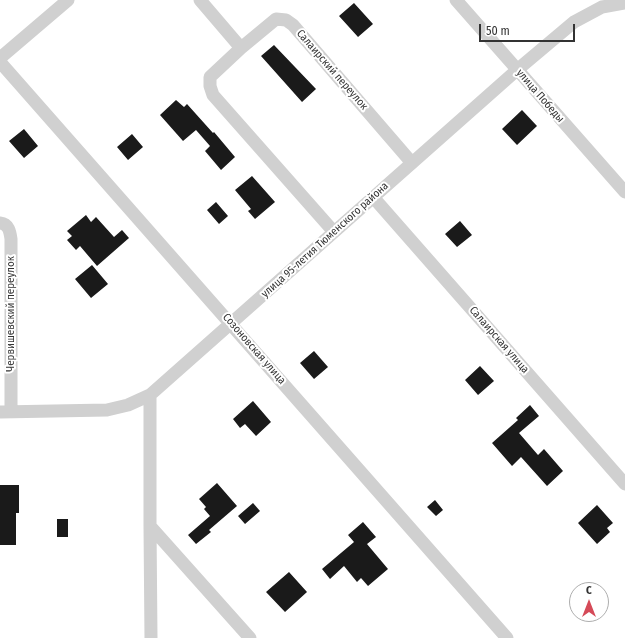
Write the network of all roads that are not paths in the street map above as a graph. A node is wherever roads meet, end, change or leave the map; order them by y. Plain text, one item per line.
1 (68, 0) edge
2 (200, 0) edge
3 (456, 0) edge
4 (625, 3) edge
5 (241, 48) junction
6 (0, 58) edge
7 (0, 62) edge
8 (517, 70) junction
9 (412, 162) junction
10 (625, 192) edge
11 (373, 197) junction
12 (0, 223) edge
13 (334, 232) junction
14 (231, 323) junction
15 (150, 395) junction
16 (6, 412) edge
17 (625, 484) edge
18 (150, 526) junction
19 (151, 638) edge
20 (250, 638) edge
21 (507, 638) edge

1 - 6 street
2 - 5 street
3 - 8 street, улица Победы
4 - 8 street, улица 95-летия Тюменского района
5 - 9 street, Салаирский переулок
5 - 13 street, Салаирский переулок
7 - 14 street, Созоновская улица
8 - 9 street, улица 95-летия Тюменского района
8 - 10 street, улица Победы
9 - 11 street, улица 95-летия Тюменского района
11 - 13 street, улица 95-летия Тюменского района
11 - 17 street, Салаирская улица
12 - 16 street, Червишевский переулок
13 - 14 street, улица 95-летия Тюменского района
14 - 15 street, улица 95-летия Тюменского района
14 - 21 street, Созоновская улица
15 - 16 street, улица 95-летия Тюменского района
15 - 18 street
18 - 19 street
18 - 20 street

